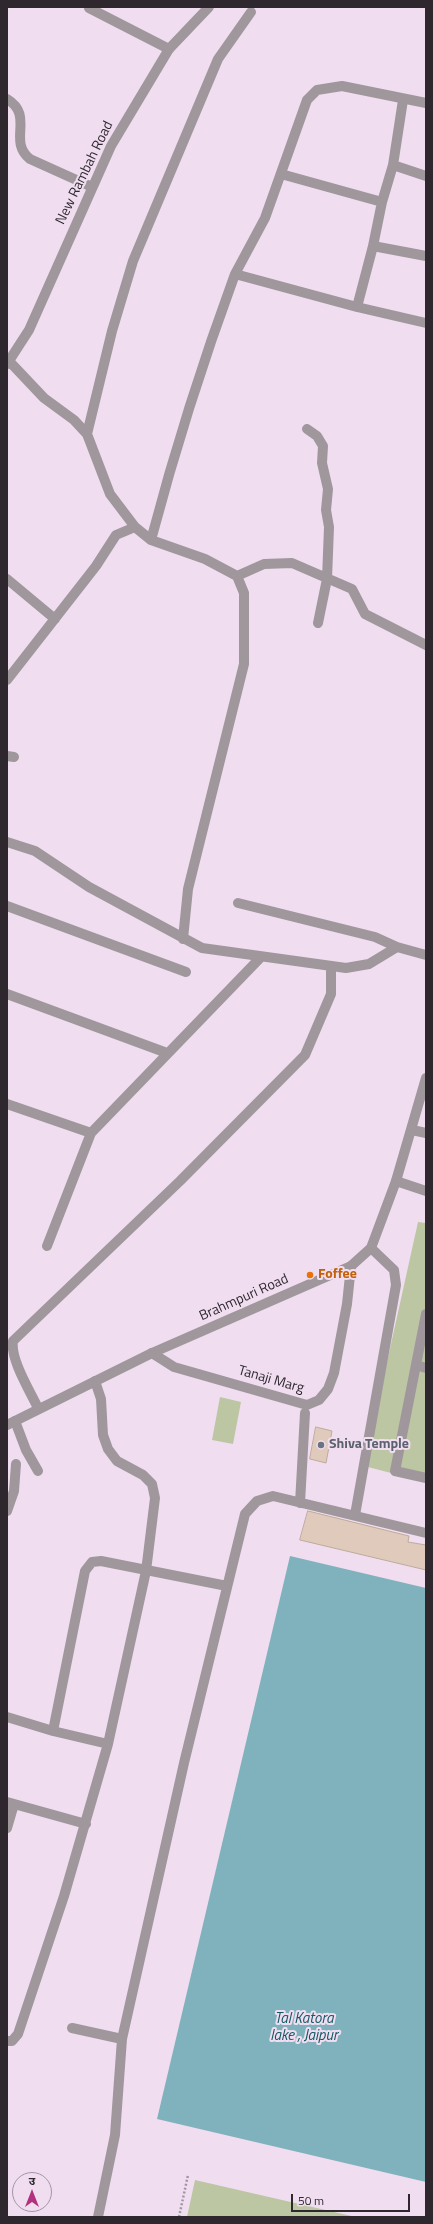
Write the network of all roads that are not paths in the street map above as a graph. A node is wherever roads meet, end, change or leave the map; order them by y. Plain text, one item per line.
1 (209, 7) edge
2 (89, 8) dead end
3 (251, 12) dead end
4 (169, 49) junction
5 (7, 99) edge
6 (403, 100) junction
7 (426, 104) edge
8 (393, 165) junction
9 (281, 174) junction
10 (426, 176) edge
11 (92, 187) junction
12 (382, 202) junction
13 (373, 246) junction
14 (426, 256) edge
15 (235, 274) junction
16 (357, 307) junction
17 (426, 323) edge
18 (8, 363) edge
19 (307, 429) dead end
20 (87, 434) junction
21 (135, 527) junction
22 (151, 540) junction
23 (237, 576) junction
24 (7, 579) edge
25 (327, 579) junction
26 (55, 619) junction
27 (318, 623) dead end
28 (426, 645) edge
29 (7, 680) edge
30 (7, 842) edge
31 (238, 903) dead end
32 (7, 906) edge
33 (183, 939) junction
34 (397, 947) junction
35 (426, 955) edge
36 (262, 957) junction
37 (331, 966) junction
38 (186, 972) dead end
39 (7, 994) edge
40 (167, 1053) junction
41 (426, 1078) edge
42 (7, 1104) edge
43 (412, 1130) junction
44 (91, 1133) junction
45 (426, 1133) edge
46 (396, 1181) junction
47 (426, 1191) edge
48 (47, 1246) dead end
49 (371, 1248) junction
50 (351, 1266) junction
51 (426, 1314) edge
52 (152, 1353) junction
53 (421, 1367) edge
54 (95, 1381) junction
55 (38, 1408) junction
56 (305, 1413) dead end
57 (11, 1423) edge
58 (16, 1464) dead end
59 (38, 1471) dead end
60 (426, 1478) edge
61 (300, 1503) junction
62 (7, 1510) edge
63 (355, 1515) junction
64 (426, 1533) edge
65 (146, 1571) junction
66 (227, 1586) junction
67 (7, 1717) edge
68 (53, 1731) junction
69 (108, 1744) junction
70 (10, 1803) edge
71 (86, 1824) junction
72 (7, 1828) edge
73 (72, 2028) dead end
74 (122, 2039) junction
75 (7, 2041) edge
76 (98, 2217) edge

1 - 4 street, New Rambah Road
2 - 4 street
3 - 20 street
4 - 11 street, New Rambah Road
5 - 11 street
6 - 7 street
6 - 8 street
6 - 9 street
8 - 10 street
8 - 12 street
9 - 12 street
9 - 15 street
11 - 18 street, New Rambah Road
12 - 13 street
13 - 14 street
13 - 16 street
15 - 16 street
15 - 22 street
16 - 17 street
18 - 20 street
19 - 25 street
20 - 21 street
21 - 22 street
21 - 26 street
22 - 23 street
23 - 25 street
23 - 33 street
24 - 26 street
25 - 27 street
25 - 28 street
26 - 29 street
30 - 33 street
31 - 34 street
32 - 38 street
33 - 36 street
34 - 35 street
34 - 37 street
36 - 37 street
36 - 40 street
37 - 55 street
39 - 40 street
40 - 44 street
41 - 43 street, Brahmpuri Road
42 - 44 street
43 - 45 street
43 - 46 street, Brahmpuri Road
44 - 48 street
46 - 47 street
46 - 49 street, Brahmpuri Road
49 - 50 street, Brahmpuri Road
49 - 63 street
50 - 52 street, Brahmpuri Road
50 - 52 street, Tanaji Marg
51 - 53 street
52 - 54 street, Brahmpuri Road
53 - 60 street
54 - 55 street, Brahmpuri Road
54 - 65 street
55 - 57 street, Brahmpuri Road
56 - 61 street
57 - 59 street
58 - 62 street
61 - 63 street
61 - 66 street
63 - 64 street
65 - 66 street
65 - 68 street
65 - 69 street
66 - 74 street
67 - 68 street
68 - 69 street
69 - 71 street
70 - 71 street
70 - 72 street
71 - 75 street
73 - 74 street
74 - 76 street

